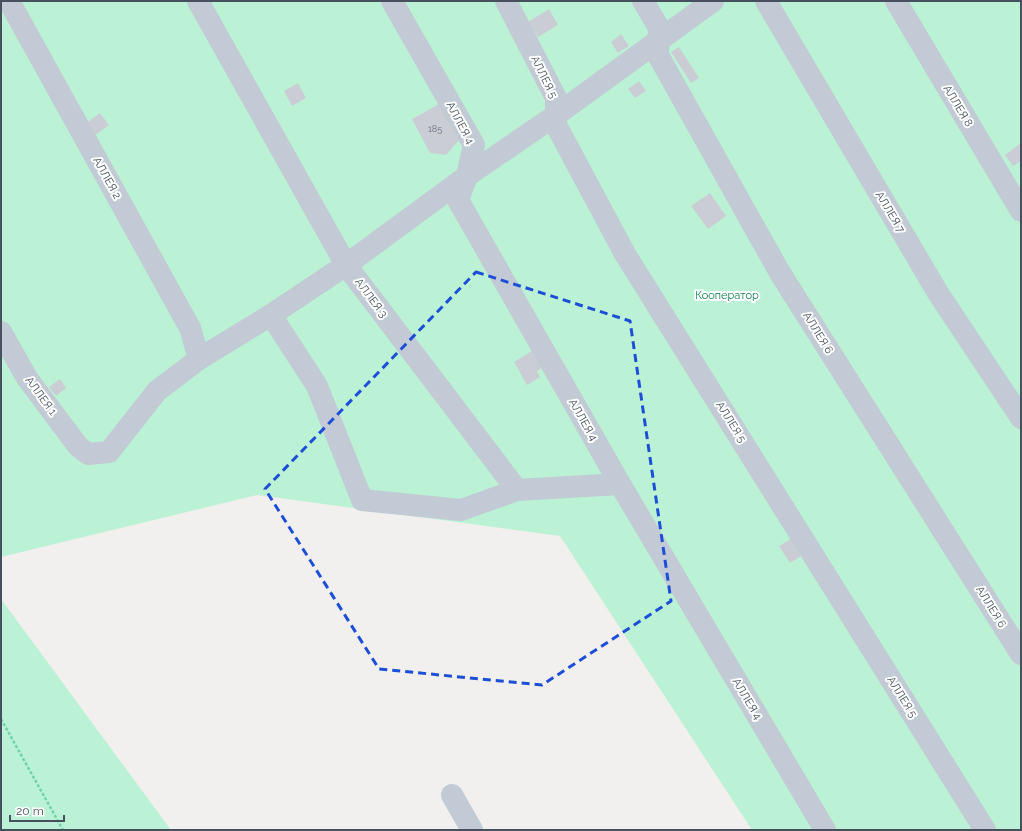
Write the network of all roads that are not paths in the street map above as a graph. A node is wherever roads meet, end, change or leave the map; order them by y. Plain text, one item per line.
1 (9, 1) edge
2 (198, 1) edge
3 (392, 1) edge
4 (506, 1) edge
5 (643, 1) edge
6 (712, 1) edge
7 (766, 1) edge
8 (896, 1) edge
9 (658, 40) junction
10 (556, 115) junction
11 (467, 176) junction
12 (1021, 211) edge
13 (346, 265) junction
14 (271, 315) junction
15 (1, 332) edge
16 (199, 359) junction
17 (1021, 418) edge
18 (620, 484) junction
19 (517, 490) junction
20 (1021, 654) edge
21 (452, 795) dead end
22 (472, 830) edge
23 (825, 830) edge
24 (985, 830) edge

1 - 16 street, АЛЛЕЯ 2
2 - 13 street, АЛЛЕЯ 3
3 - 11 street, АЛЛЕЯ 4
4 - 10 street, АЛЛЕЯ 5
5 - 9 street, АЛЛЕЯ 6
6 - 9 street
7 - 17 street, АЛЛЕЯ 7
8 - 12 street, АЛЛЕЯ 8
9 - 10 street
9 - 20 street, АЛЛЕЯ 6
10 - 11 street
10 - 24 street, АЛЛЕЯ 5
11 - 13 street
11 - 18 street, АЛЛЕЯ 4
13 - 14 street
13 - 19 street, АЛЛЕЯ 3
14 - 16 street
14 - 19 street
15 - 16 street, АЛЛЕЯ 1
18 - 19 street
18 - 23 street, АЛЛЕЯ 4
21 - 22 street

